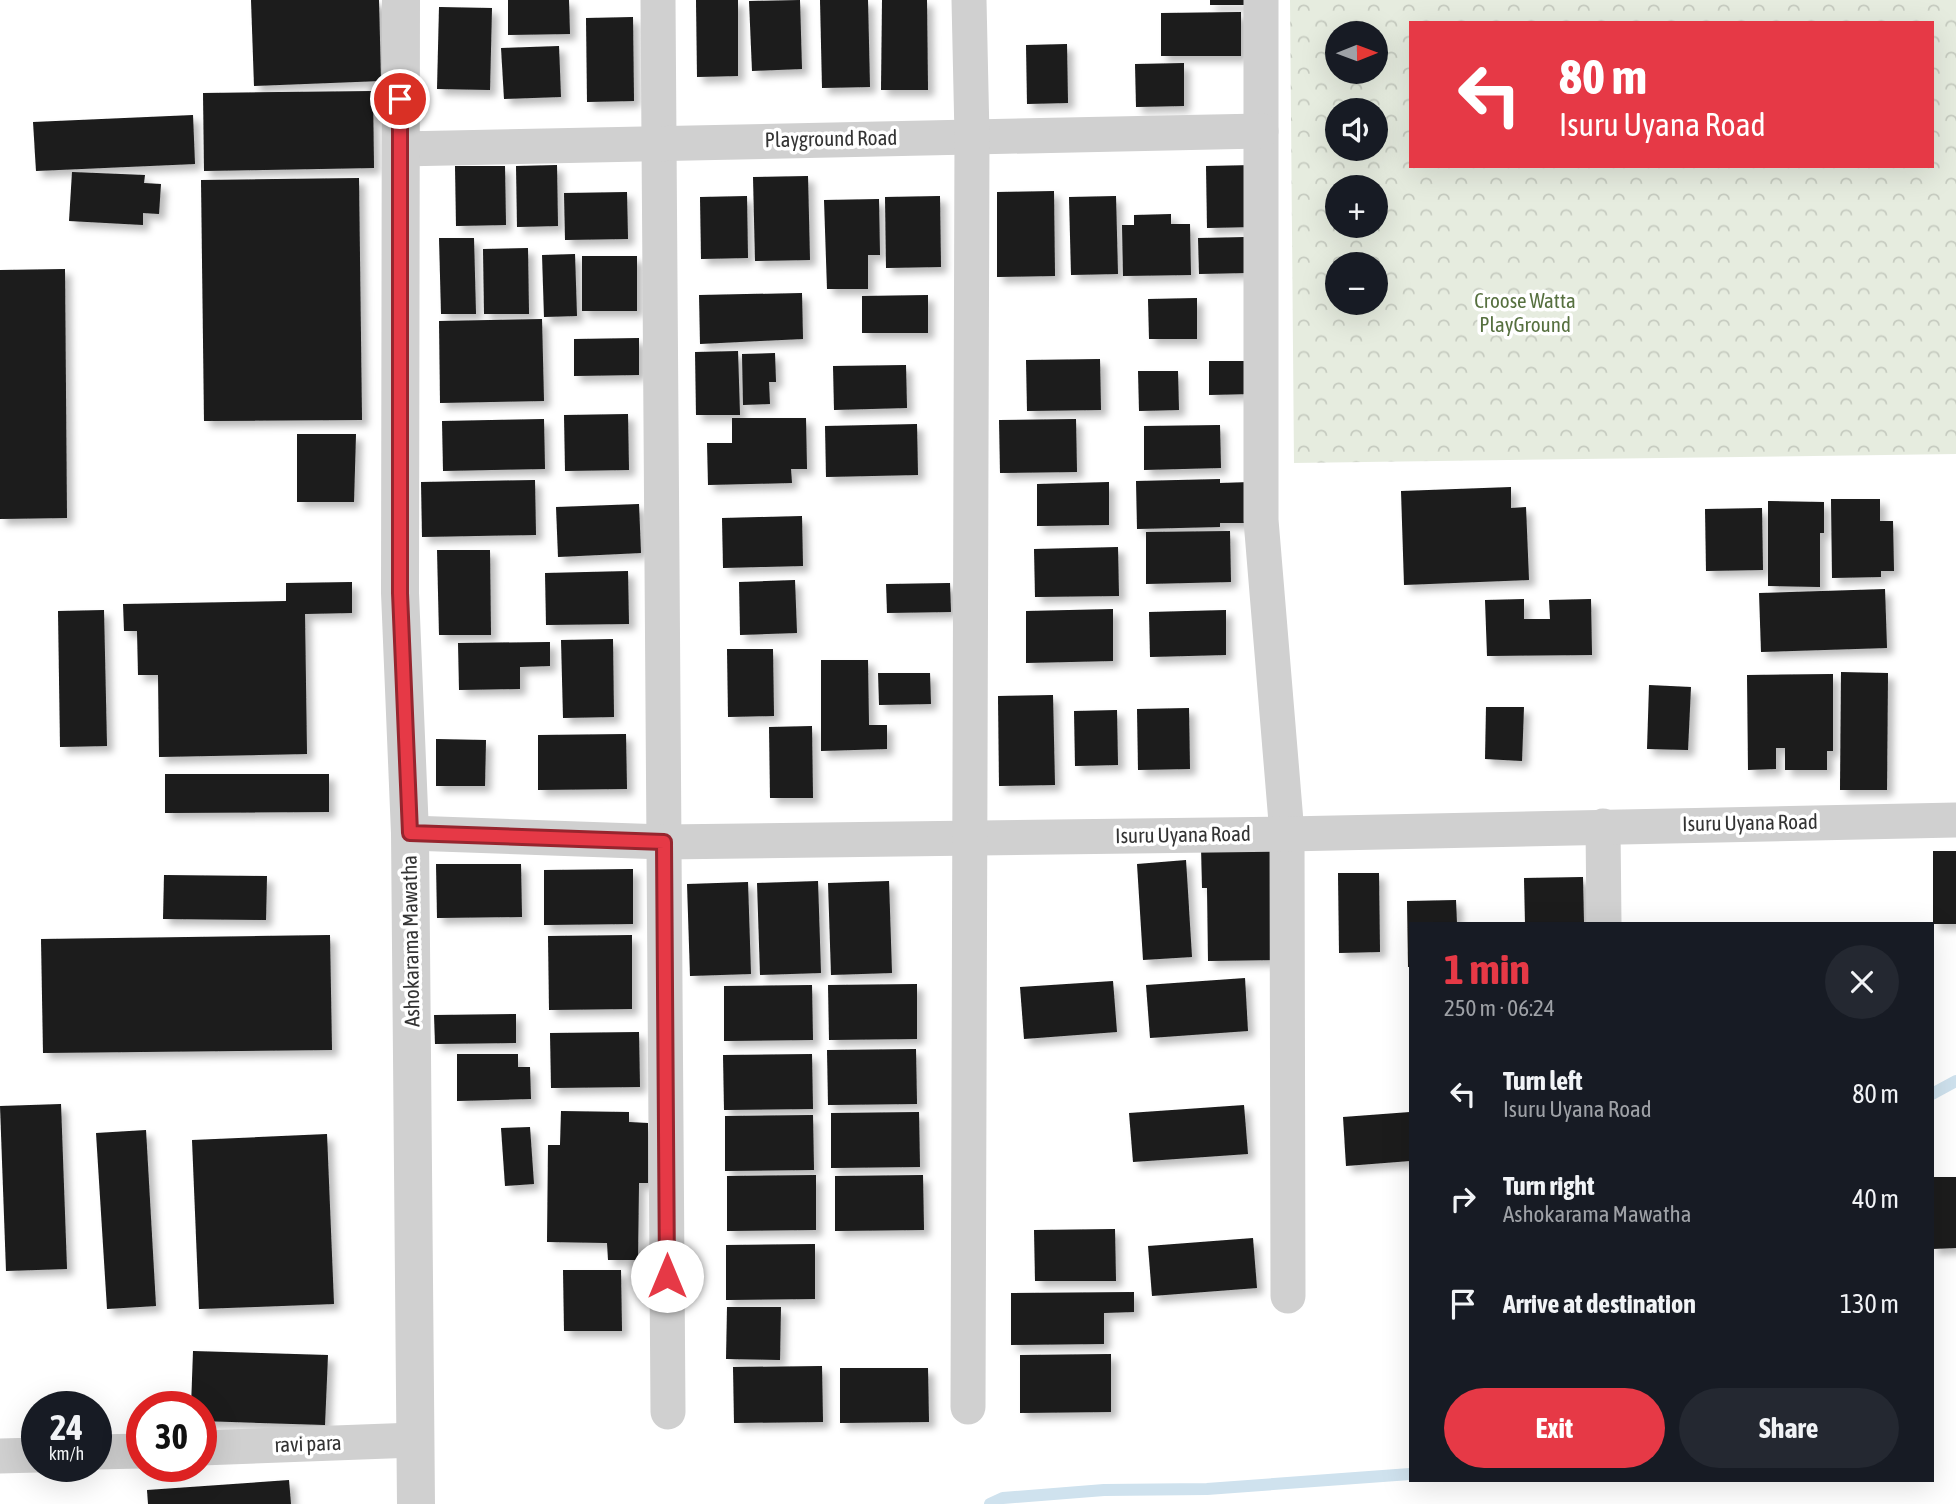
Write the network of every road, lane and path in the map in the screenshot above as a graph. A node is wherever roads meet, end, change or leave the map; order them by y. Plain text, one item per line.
1 (401, 0) edge
2 (658, 0) edge
3 (969, 0) edge
4 (1261, 0) edge
5 (1261, 131) junction
6 (972, 136) junction
7 (659, 142) junction
8 (400, 149) junction
9 (1956, 820) edge
10 (1603, 826) junction
11 (410, 833) junction
12 (1287, 834) junction
13 (969, 837) junction
14 (664, 842) junction
15 (1604, 922) edge
16 (1288, 1296) dead end
17 (968, 1407) dead end
18 (668, 1412) dead end
19 (415, 1440) junction
20 (217, 1447) edge
21 (21, 1455) edge
22 (0, 1456) edge
23 (416, 1504) edge

1 - 8 street, Ashokarama Mawatha
2 - 7 street
3 - 6 street
4 - 5 street
5 - 6 street, Playground Road
5 - 12 street
6 - 7 street, Playground Road
6 - 13 street
7 - 8 street, Playground Road
7 - 14 street
8 - 11 street, Ashokarama Mawatha
9 - 10 street, Isuru Uyana Road
10 - 12 street, Isuru Uyana Road
10 - 15 street
11 - 14 street, Isuru Uyana Road
11 - 19 street, Ashokarama Mawatha
12 - 13 street, Isuru Uyana Road
12 - 16 street
13 - 14 street, Isuru Uyana Road
13 - 17 street
14 - 18 street
19 - 20 street, ravi para
19 - 23 street, Ashokarama Mawatha
21 - 22 street

